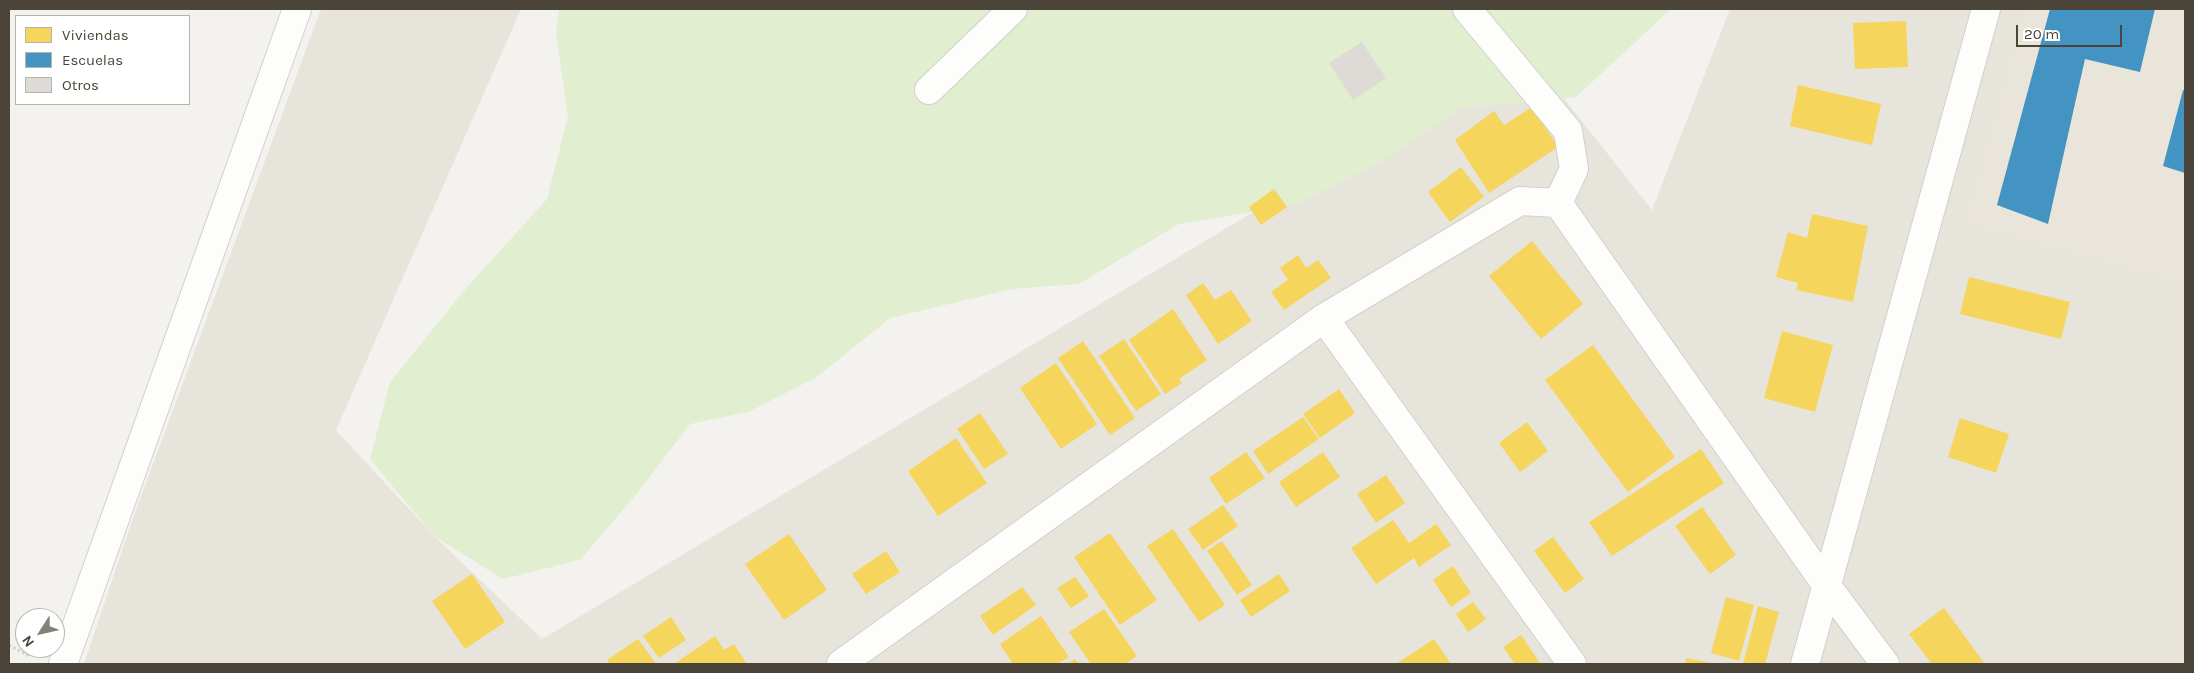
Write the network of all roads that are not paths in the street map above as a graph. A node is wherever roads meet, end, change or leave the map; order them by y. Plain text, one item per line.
1 (297, 9) edge
2 (1013, 9) edge
3 (1467, 9) edge
4 (1986, 9) edge
5 (929, 90) dead end
6 (1558, 203) junction
7 (1324, 318) junction
8 (1827, 586) junction
9 (71, 658) edge
10 (841, 664) edge
11 (1572, 664) edge
12 (1805, 664) edge
13 (1885, 664) edge

1 - 9 street
2 - 5 street
3 - 6 street
4 - 8 street
6 - 7 street
6 - 8 street
7 - 10 street
7 - 11 street
8 - 12 street
8 - 13 street

